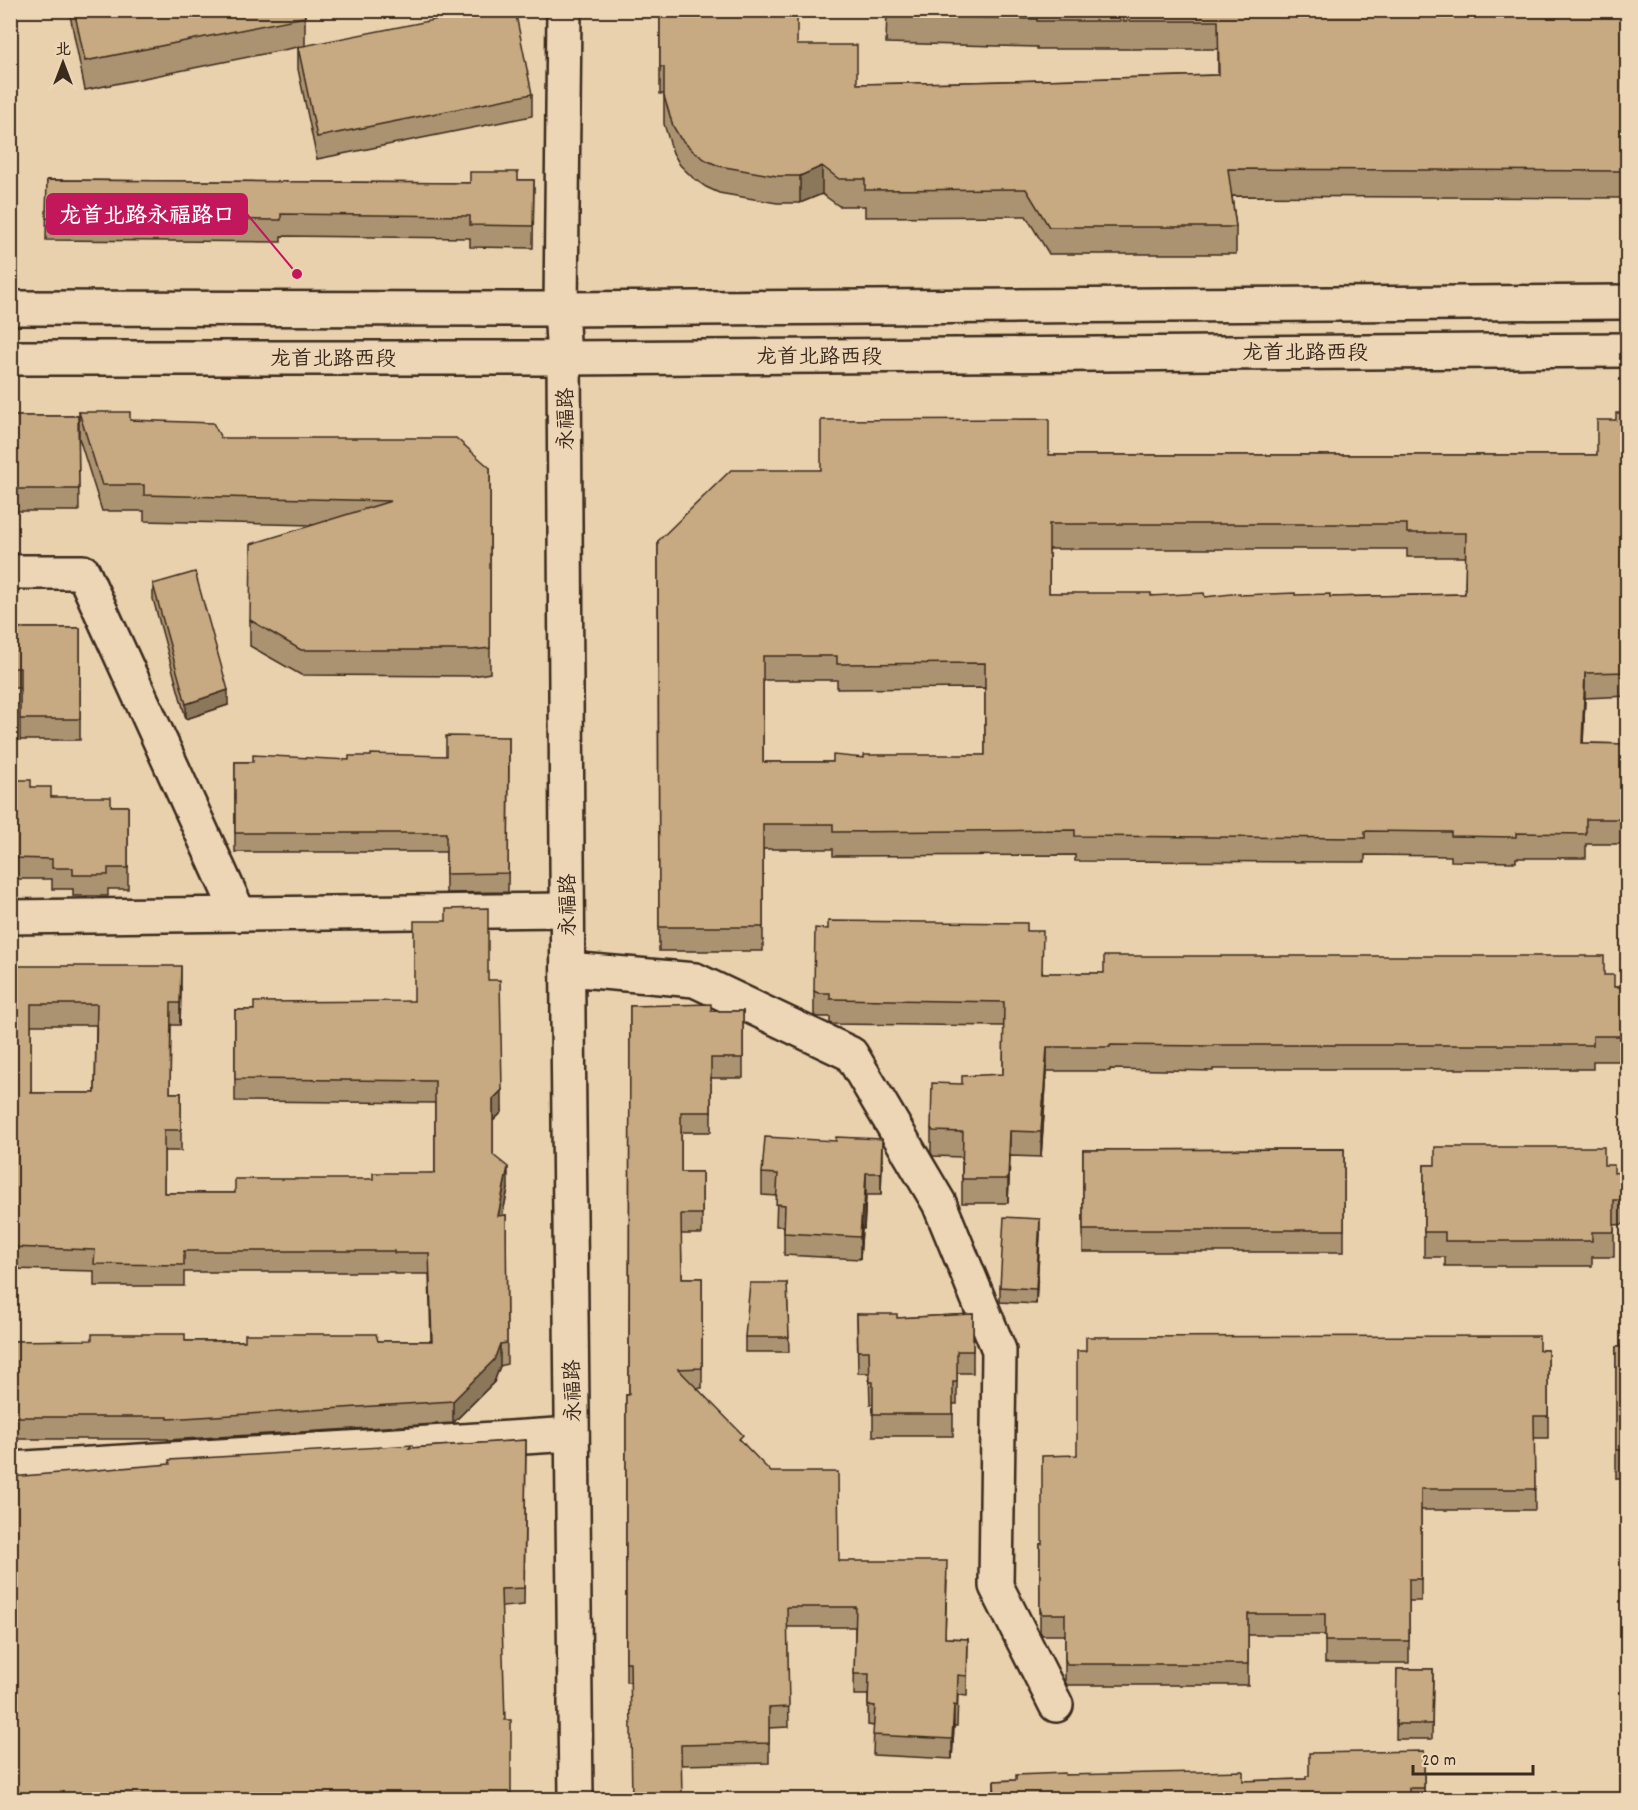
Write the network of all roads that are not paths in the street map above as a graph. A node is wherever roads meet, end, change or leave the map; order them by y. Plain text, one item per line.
1 (564, 10) edge
2 (1628, 302) edge
3 (10, 308) edge
4 (561, 309) junction
5 (1628, 350) edge
6 (564, 357) junction
7 (10, 358) edge
8 (10, 572) edge
9 (567, 910) junction
10 (239, 914) junction
11 (10, 917) edge
12 (568, 969) junction
13 (572, 1434) junction
14 (10, 1469) edge
15 (1056, 1705) dead end
16 (576, 1800) edge

1 - 4 street, 永福路
2 - 4 street
3 - 4 street
4 - 6 street, 永福路
5 - 6 street, 龙首北路西段
6 - 7 street, 龙首北路西段
6 - 9 street, 永福路
8 - 10 street
9 - 10 street
9 - 12 street, 永福路
10 - 11 street
12 - 13 street, 永福路
12 - 15 street
13 - 14 street
13 - 16 street, 永福路

